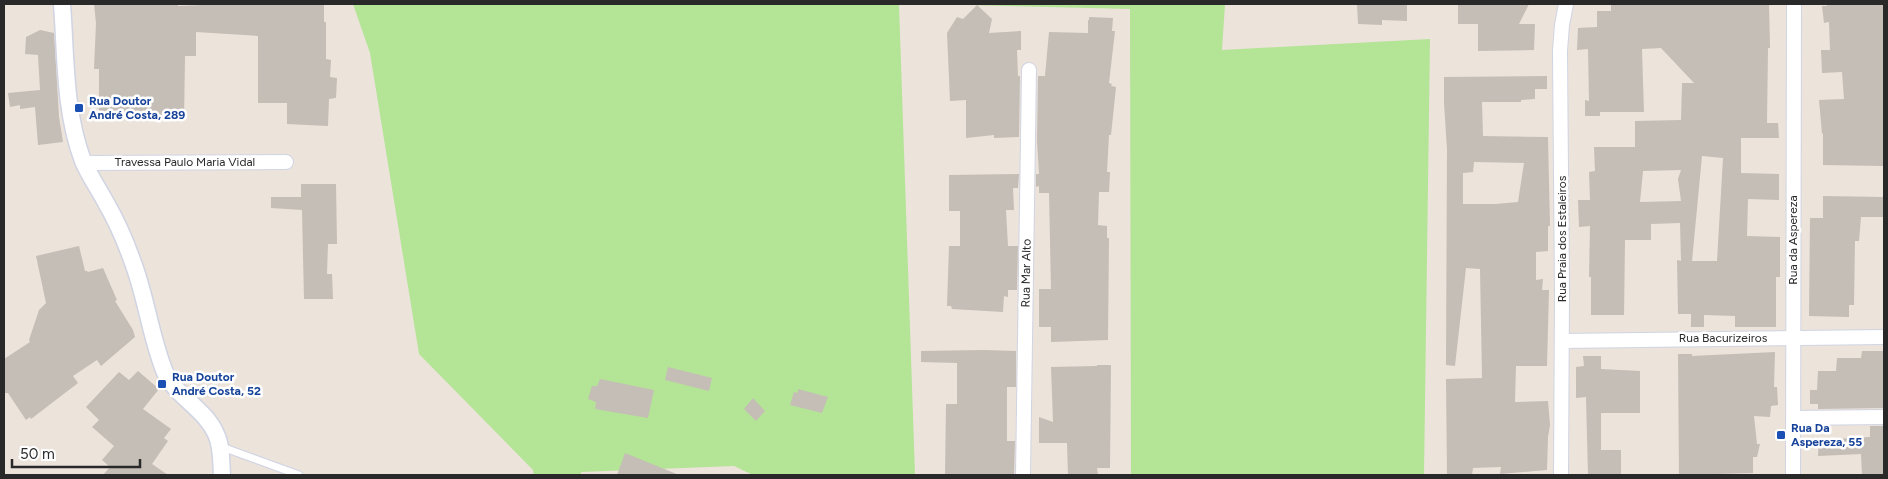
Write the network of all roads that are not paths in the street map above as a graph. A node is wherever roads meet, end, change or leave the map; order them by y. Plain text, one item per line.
1 (62, 4) edge
2 (1566, 4) edge
3 (1794, 4) edge
4 (1029, 70) dead end
5 (286, 162) dead end
6 (84, 163) junction
7 (1884, 337) edge
8 (1792, 338) junction
9 (1562, 340) junction
10 (1793, 418) junction
11 (1884, 418) edge
12 (219, 446) junction
13 (222, 475) edge
14 (299, 475) edge
15 (1023, 475) edge
16 (1561, 475) edge
17 (1793, 475) edge

1 - 6 street
2 - 9 street, Rua Praia dos Estaleiros
3 - 8 street, Rua da Aspereza
4 - 15 street, Rua Mar Alto
5 - 6 street, Travessa Paulo Maria Vidal
6 - 12 street
7 - 8 street, Rua Bacurizeiros
8 - 9 street, Rua Bacurizeiros
8 - 10 street, Rua da Aspereza
9 - 16 street, Rua Praia dos Estaleiros
10 - 11 street
10 - 17 street, Rua da Aspereza
12 - 13 street
12 - 14 lane

